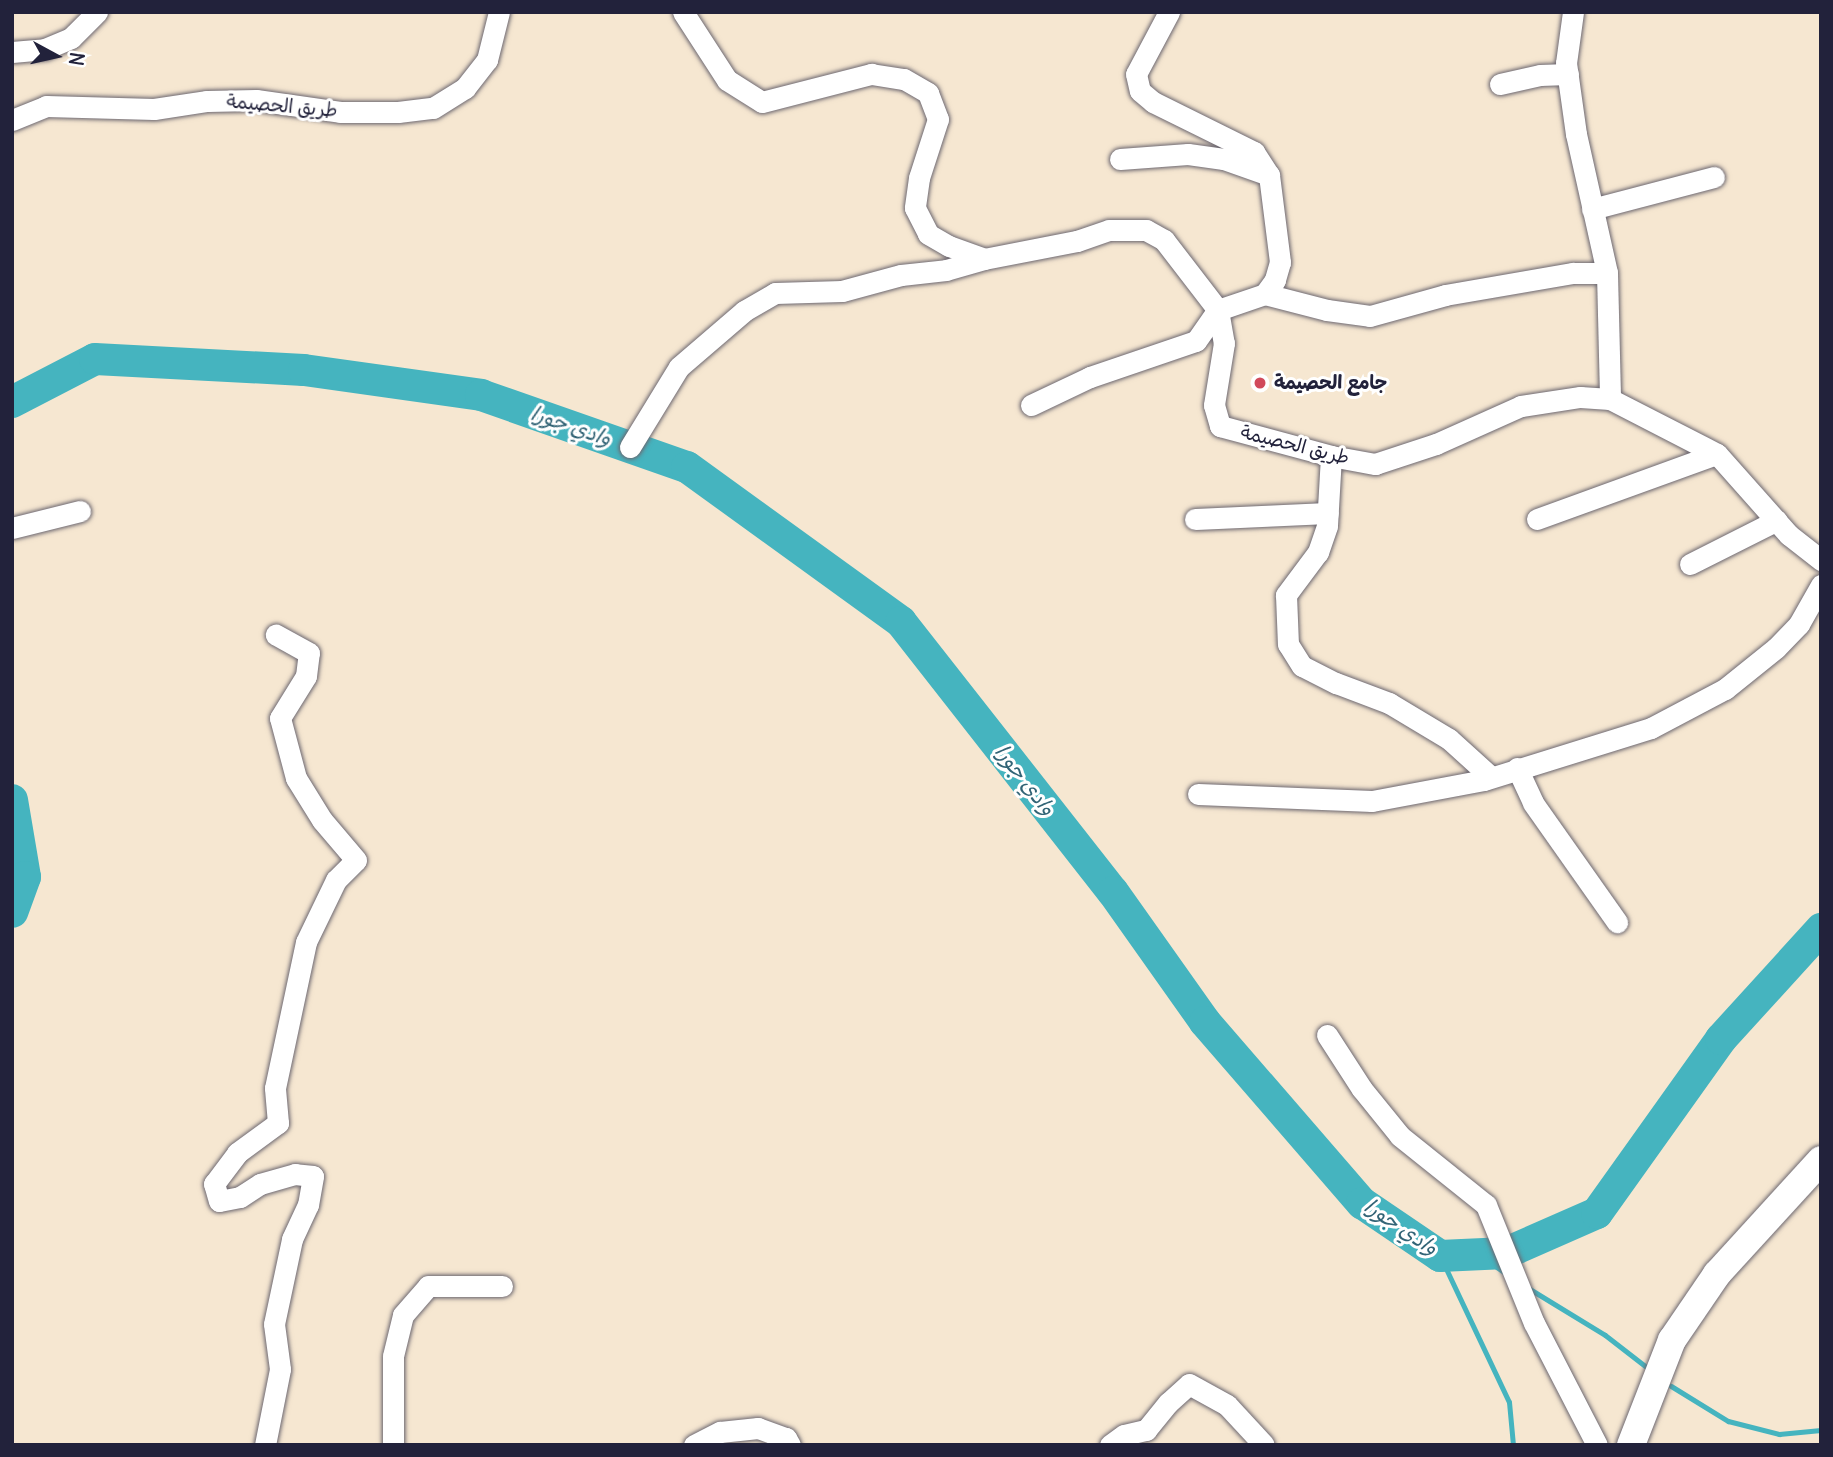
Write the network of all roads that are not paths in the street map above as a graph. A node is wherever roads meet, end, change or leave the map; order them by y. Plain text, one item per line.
1 (97, 12) edge
2 (499, 12) edge
3 (683, 12) edge
4 (1169, 12) edge
5 (1573, 12) edge
6 (12, 52) edge
7 (1568, 74) junction
8 (1500, 84) dead end
9 (12, 120) edge
10 (1120, 159) dead end
11 (1269, 175) junction
12 (1714, 177) dead end
13 (1592, 209) junction
14 (984, 259) junction
15 (1607, 273) junction
16 (1265, 294) junction
17 (1218, 310) junction
18 (1610, 399) junction
19 (1031, 405) dead end
20 (630, 447) dead end
21 (1717, 454) junction
22 (1331, 457) junction
23 (80, 511) dead end
24 (1328, 513) junction
25 (1195, 519) dead end
26 (1537, 519) dead end
27 (1777, 520) junction
28 (12, 528) edge
29 (1821, 560) edge
30 (1690, 564) dead end
31 (1821, 585) edge
32 (276, 635) dead end
33 (1517, 768) junction
34 (1491, 777) junction
35 (1198, 794) dead end
36 (1617, 922) dead end
37 (1327, 1035) dead end
38 (1821, 1160) edge
39 (502, 1286) dead end
40 (265, 1445) edge
41 (393, 1445) edge
42 (694, 1445) edge
43 (790, 1445) edge
44 (1110, 1445) edge
45 (1264, 1445) edge
46 (1597, 1445) edge
47 (1631, 1445) edge

1 - 6 street
2 - 9 street, طريق الحصيمة
3 - 14 street
4 - 11 street
5 - 7 street
7 - 8 street
7 - 13 street
10 - 11 street
11 - 16 street
12 - 13 street
13 - 15 street
14 - 17 street, طريق الحصيمة
14 - 20 street, طريق الحصيمة
15 - 16 street
15 - 18 street
16 - 17 street
17 - 19 street
17 - 22 street, طريق الحصيمة
18 - 21 street, طريق الحصيمة
18 - 22 street, طريق الحصيمة
21 - 26 street
21 - 27 street, طريق الحصيمة
22 - 24 street
23 - 28 street
24 - 25 street
24 - 34 street
27 - 29 street, طريق الحصيمة
27 - 30 street
31 - 33 street
32 - 40 street
33 - 34 street
33 - 36 street
34 - 35 street
37 - 46 street
38 - 47 main road
39 - 41 street
42 - 43 street
44 - 45 street

